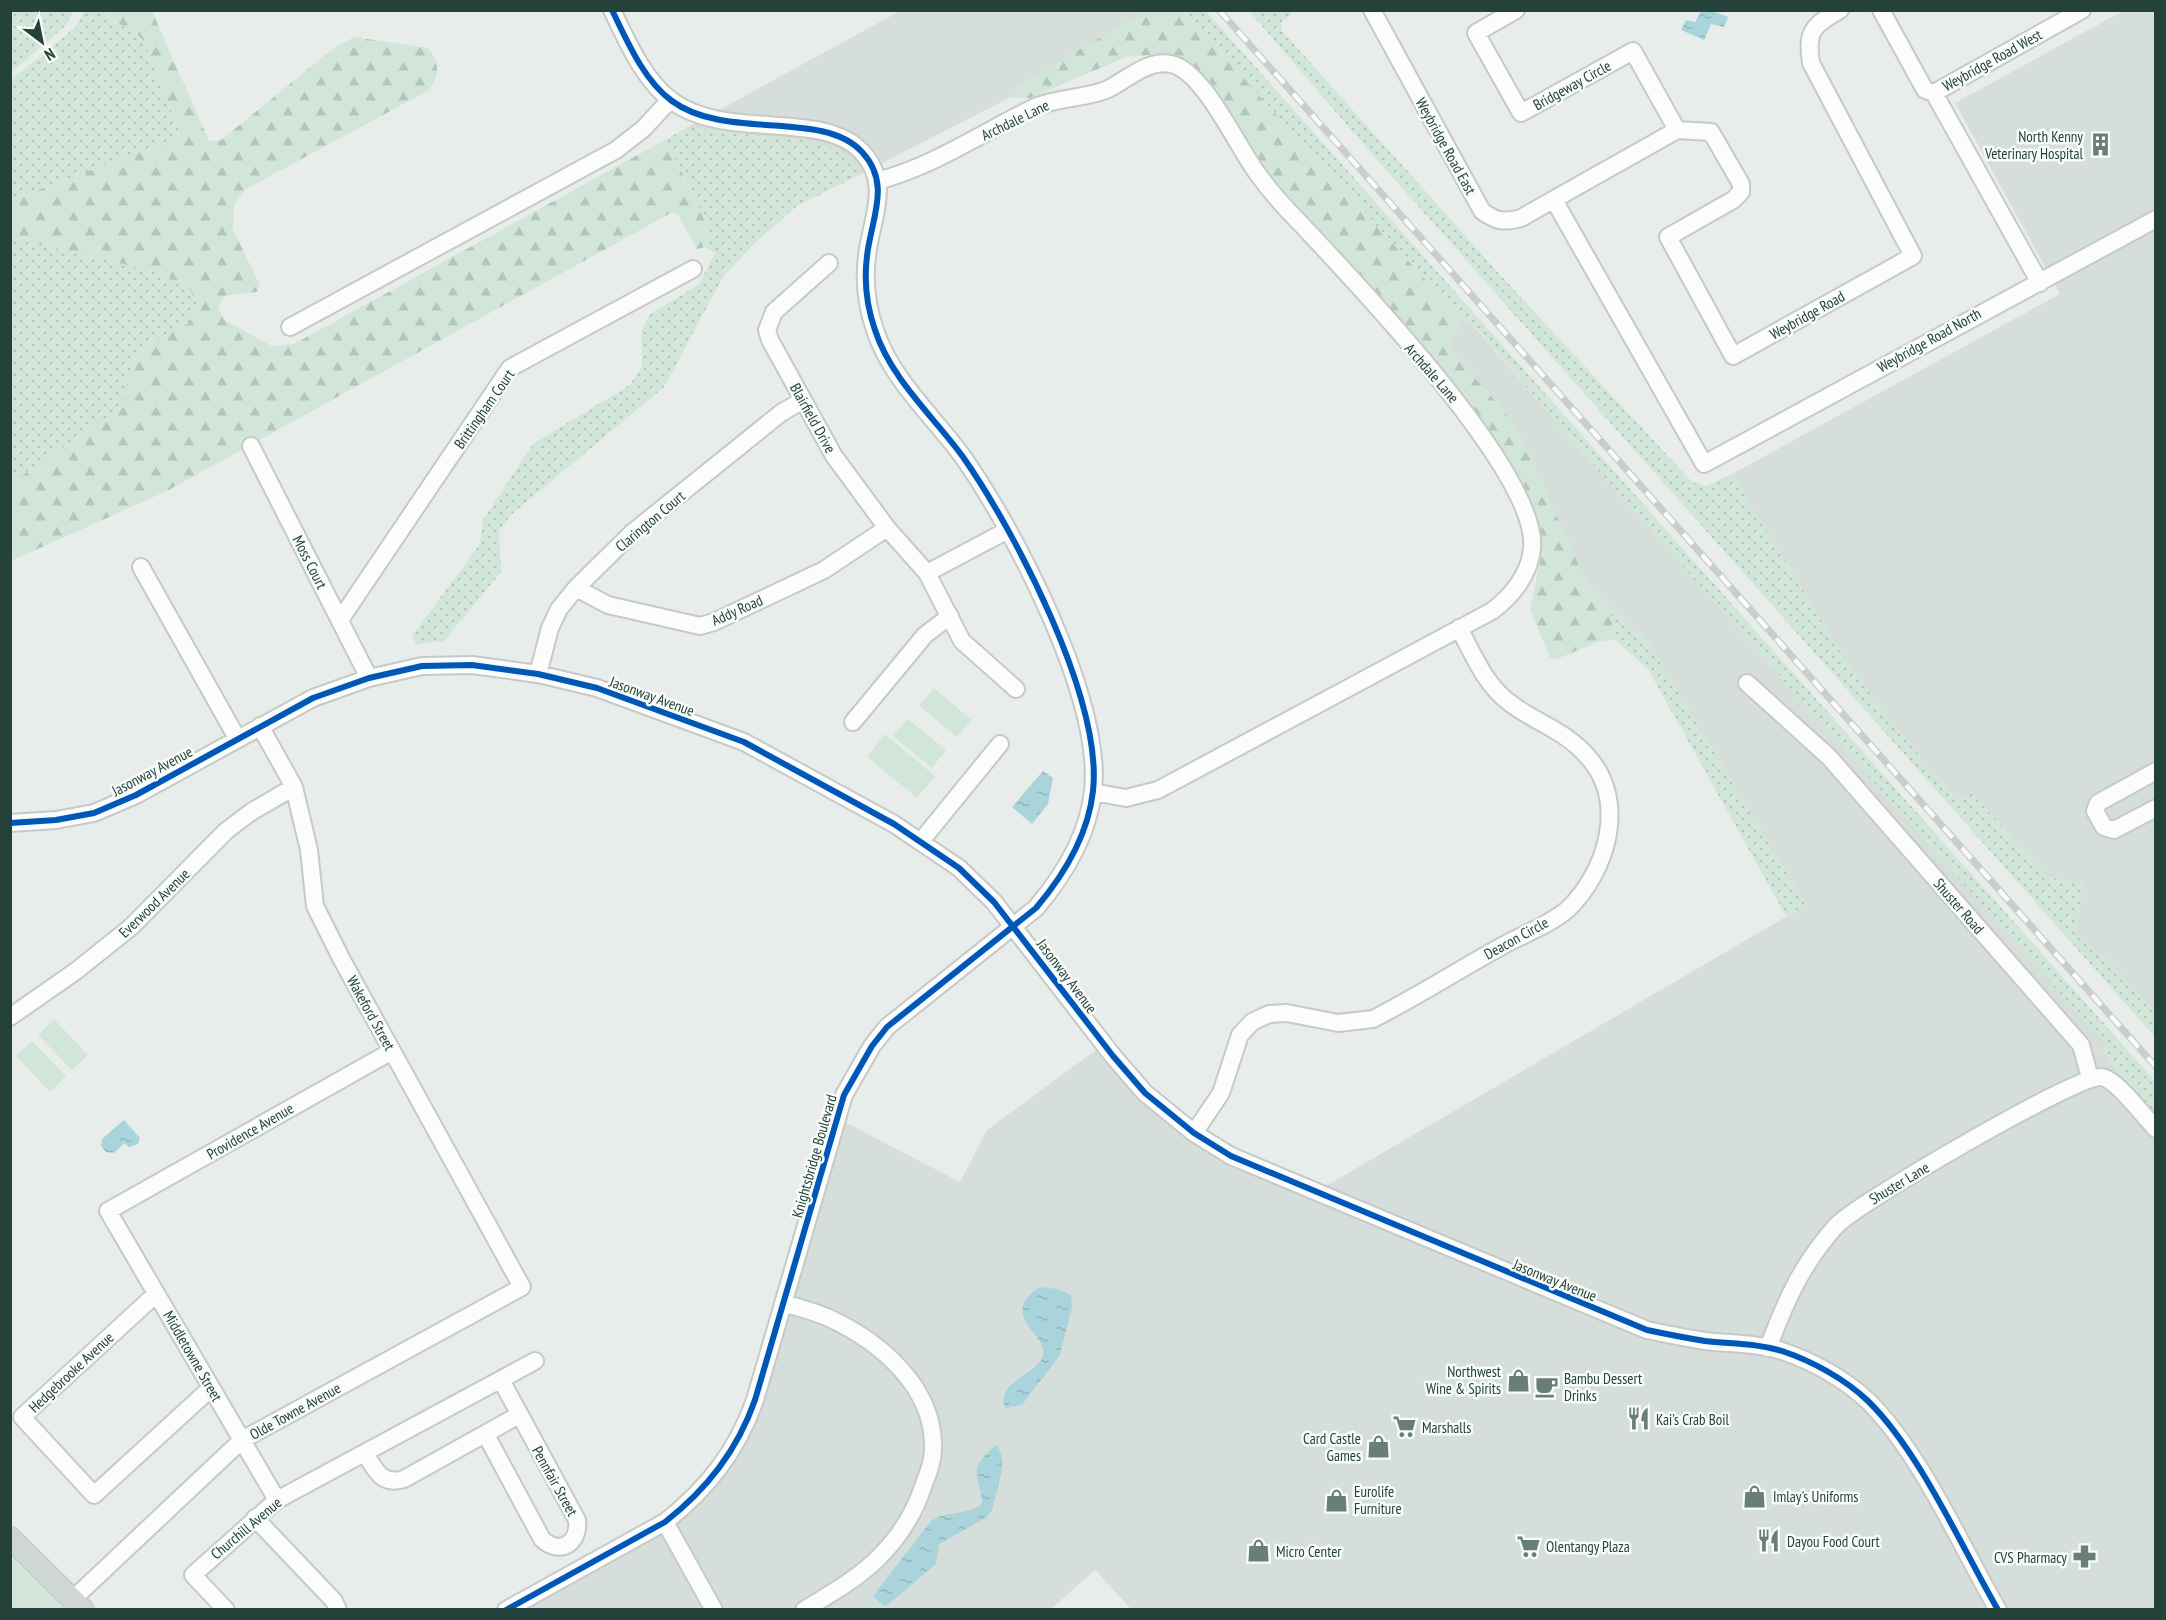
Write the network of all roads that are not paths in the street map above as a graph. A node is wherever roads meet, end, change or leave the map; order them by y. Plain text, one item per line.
1 (612, 10) edge
2 (1372, 10) edge
3 (1516, 10) edge
4 (1839, 10) edge
5 (1881, 10) edge
6 (2082, 10) edge
7 (1934, 93) junction
8 (669, 100) junction
9 (1677, 130) junction
10 (877, 181) junction
11 (1554, 200) junction
12 (2156, 219) edge
13 (829, 263) dead end
14 (693, 268) dead end
15 (2040, 283) junction
16 (290, 327) dead end
17 (804, 400) junction
18 (251, 446) dead end
19 (887, 528) junction
20 (1008, 530) junction
21 (141, 567) dead end
22 (927, 573) junction
23 (576, 588) junction
24 (950, 616) junction
25 (340, 620) junction
26 (1459, 628) junction
27 (538, 674) junction
28 (369, 678) junction
29 (1748, 683) dead end
30 (1016, 689) dead end
31 (853, 722) dead end
32 (260, 726) junction
33 (237, 738) junction
34 (999, 744) dead end
35 (2156, 771) edge
36 (294, 787) junction
37 (1093, 792) junction
38 (2156, 808) edge
39 (10, 823) edge
40 (921, 841) junction
41 (1015, 927) junction
42 (10, 1017) edge
43 (392, 1051) junction
44 (2090, 1078) junction
45 (2156, 1129) edge
46 (1194, 1133) junction
47 (108, 1211) joint
48 (522, 1287) joint
49 (156, 1293) junction
50 (783, 1304) junction
51 (1768, 1348) junction
52 (535, 1361) dead end
53 (501, 1380) junction
54 (211, 1388) junction
55 (519, 1415) junction
56 (486, 1434) junction
57 (242, 1440) junction
58 (365, 1453) junction
59 (277, 1500) junction
60 (255, 1518) junction
61 (665, 1522) junction
62 (10, 1538) edge
63 (77, 1605) edge
64 (226, 1610) edge
65 (338, 1610) edge
66 (506, 1610) edge
67 (714, 1610) edge
68 (804, 1610) edge
69 (1998, 1610) edge

1 - 8 street, Knightsbridge Boulevard
2 - 11 street, Weybridge Road East
3 - 9 street, Bridgeway Circle
4 - 9 street, Weybridge Road
5 - 7 street, Weybridge Road West
6 - 7 street, Weybridge Road West
7 - 15 street, Weybridge Road West
8 - 10 street, Knightsbridge Boulevard
8 - 16 street
9 - 11 street, Weybridge Road East
10 - 20 street, Knightsbridge Boulevard
10 - 26 street, Archdale Lane
11 - 15 street, Weybridge Road North
12 - 15 street, Weybridge Road North
13 - 17 street, Blairfield Drive
14 - 25 street, Brittingham Court
17 - 19 street, Blairfield Drive
17 - 23 street, Clarington Court
18 - 25 street, Moss Court
19 - 22 street, Blairfield Drive
19 - 23 street, Addy Road
20 - 22 street
20 - 37 street, Knightsbridge Boulevard
21 - 33 street
22 - 24 street, Blairfield Drive
23 - 27 street, Clarington Court
24 - 30 street, Blairfield Drive
24 - 31 street
25 - 28 street, Moss Court
26 - 37 street, Archdale Lane
26 - 46 street, Deacon Circle
27 - 28 street, Jasonway Avenue
27 - 40 street, Jasonway Avenue
28 - 32 street, Jasonway Avenue
29 - 44 street, Shuster Road
32 - 33 street, Jasonway Avenue
32 - 36 street, Wakeford Street
33 - 39 street, Jasonway Avenue
34 - 40 street
35 - 38 street
36 - 42 street, Everwood Avenue
36 - 43 street, Wakeford Street
37 - 41 street, Knightsbridge Boulevard
40 - 41 street, Jasonway Avenue
41 - 46 street, Jasonway Avenue
41 - 50 street, Knightsbridge Boulevard
43 - 47 street, Providence Avenue
43 - 48 street, Wakeford Street
44 - 45 street
44 - 51 street, Shuster Lane
46 - 51 street, Jasonway Avenue
47 - 49 street, Middletowne Street
48 - 57 street, Olde Towne Avenue
49 - 54 street, Middletowne Street
49 - 54 street, Hedgebrooke Avenue
50 - 61 street, Knightsbridge Boulevard
50 - 68 street
51 - 69 street, Jasonway Avenue
52 - 53 street, Churchill Avenue
53 - 55 street, Pennfair Street
53 - 58 street, Churchill Avenue
54 - 57 street, Middletowne Street
55 - 56 street
55 - 56 street, Pennfair Street
56 - 58 street
57 - 59 street, Middletowne Street
57 - 63 street, Olde Towne Avenue
58 - 59 street, Churchill Avenue
59 - 60 street, Churchill Avenue
60 - 64 street, Churchill Avenue
60 - 65 street
61 - 66 street, Knightsbridge Boulevard
61 - 67 street
62 - 63 main road

